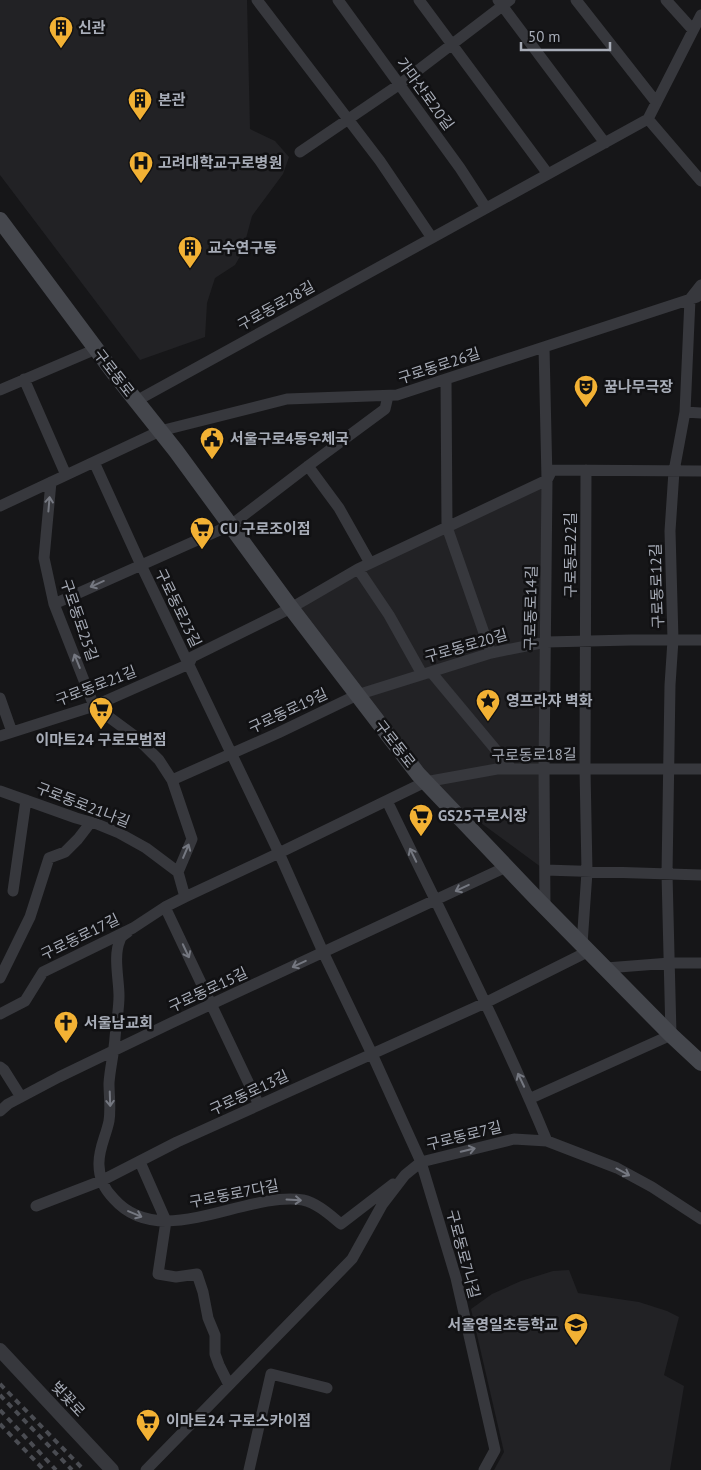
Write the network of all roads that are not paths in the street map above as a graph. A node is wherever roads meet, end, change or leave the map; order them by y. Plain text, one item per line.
1 (257, 0) edge
2 (338, 0) edge
3 (419, 0) edge
4 (576, 0) edge
5 (666, 0) edge
6 (503, 2) edge
7 (701, 15) edge
8 (693, 30) junction
9 (452, 45) junction
10 (400, 84) junction
11 (656, 102) junction
12 (347, 119) junction
13 (648, 119) junction
14 (605, 143) junction
15 (300, 152) dead end
16 (548, 174) junction
17 (701, 181) edge
18 (486, 208) junction
19 (0, 220) edge
20 (432, 238) junction
21 (701, 284) edge
22 (696, 297) edge
23 (544, 347) junction
24 (96, 349) junction
25 (701, 357) edge
26 (689, 358) junction
27 (24, 379) junction
28 (446, 379) junction
29 (0, 390) edge
30 (388, 396) junction
31 (136, 401) junction
32 (685, 412) junction
33 (701, 412) edge
34 (160, 431) junction
35 (94, 462) junction
36 (308, 466) junction
37 (586, 470) junction
38 (674, 471) junction
39 (701, 471) edge
40 (66, 475) junction
41 (547, 480) junction
42 (51, 482) junction
43 (0, 506) edge
44 (231, 525) junction
45 (447, 527) junction
46 (370, 563) junction
47 (141, 565) junction
48 (358, 569) junction
49 (54, 604) junction
50 (291, 608) junction
51 (673, 640) junction
52 (701, 640) edge
53 (585, 641) junction
54 (546, 642) junction
55 (491, 653) junction
56 (189, 664) junction
57 (426, 673) junction
58 (357, 695) junction
59 (0, 698) edge
60 (94, 706) junction
61 (12, 732) junction
62 (0, 736) edge
63 (231, 753) junction
64 (510, 768) junction
65 (544, 769) junction
66 (585, 769) junction
67 (669, 769) junction
68 (701, 769) edge
69 (172, 780) junction
70 (425, 782) junction
71 (0, 791) edge
72 (26, 800) junction
73 (386, 800) junction
74 (91, 822) junction
75 (279, 853) junction
76 (506, 867) junction
77 (545, 870) junction
78 (178, 872) junction
79 (587, 872) junction
80 (667, 874) junction
81 (701, 875) edge
82 (13, 891) dead end
83 (185, 897) junction
84 (435, 900) junction
85 (165, 907) junction
86 (545, 907) junction
87 (133, 928) junction
88 (586, 948) junction
89 (323, 952) junction
90 (670, 963) junction
91 (701, 963) edge
92 (606, 968) junction
93 (0, 978) edge
94 (210, 1004) junction
95 (485, 1004) junction
96 (0, 1014) edge
97 (671, 1035) junction
98 (114, 1051) junction
99 (372, 1054) junction
100 (701, 1063) edge
101 (0, 1068) edge
102 (21, 1097) junction
103 (529, 1099) junction
104 (259, 1105) junction
105 (0, 1111) edge
106 (547, 1141) junction
107 (140, 1162) junction
108 (421, 1162) junction
109 (405, 1175) junction
110 (102, 1181) junction
111 (36, 1206) dead end
112 (701, 1219) edge
113 (166, 1221) junction
114 (0, 1350) edge
115 (229, 1385) junction
116 (327, 1388) dead end
117 (112, 1470) edge
118 (146, 1470) edge
119 (249, 1470) edge
120 (484, 1470) edge

1 - 12 street
2 - 10 street, 가마산로20길
3 - 9 street
4 - 11 street
5 - 8 street
6 - 9 street
6 - 14 street
7 - 8 street
8 - 11 street
9 - 10 street
9 - 16 street
10 - 12 street
10 - 18 street, 가마산로20길
11 - 13 street
12 - 15 street
12 - 20 street
13 - 14 street, 구로동로28길
13 - 17 street
14 - 16 street, 구로동로28길
16 - 18 street, 구로동로28길
18 - 20 street, 구로동로28길
19 - 24 main road, 구로동로
20 - 31 street, 구로동로28길
21 - 22 street
22 - 23 street, 구로동로26길
22 - 26 street, 구로동로12길
23 - 28 street, 구로동로26길
23 - 41 street, 구로동로14길
24 - 27 street
24 - 31 main road, 구로동로
25 - 26 street
26 - 32 street, 구로동로12길
27 - 29 street
27 - 40 street
28 - 30 street, 구로동로26길
28 - 45 street
30 - 34 street, 구로동로26길
30 - 36 street
31 - 34 main road, 구로동로
32 - 33 street
32 - 38 street, 구로동로12길
34 - 35 street
34 - 44 main road, 구로동로
35 - 40 street
35 - 47 street
36 - 44 street
36 - 46 street
37 - 38 street
37 - 41 street
37 - 53 street, 구로동로22길
38 - 39 street
38 - 51 street, 구로동로12길
40 - 42 street
41 - 45 street
41 - 54 street, 구로동로14길
42 - 43 street
49 -> 42 street, 구로동로25길
44 - 47 street, 구로동로23길
44 - 50 main road, 구로동로
45 - 46 street
45 - 55 street
46 - 48 street
47 -> 49 street, 구로동로23길
47 - 56 street, 구로동로23길
48 - 50 street
48 - 57 street
60 -> 49 street, 구로동로25길
50 - 56 street, 구로동로21길
50 - 58 main road, 구로동로
51 - 52 street, 구로동로20길
51 - 53 street, 구로동로20길
51 - 67 street, 구로동로12길
53 - 54 street, 구로동로20길
53 - 66 street
54 - 55 street, 구로동로20길
54 - 65 street, 구로동로14길
55 - 57 street, 구로동로20길
56 - 60 street, 구로동로21길
56 - 63 street
57 - 58 street, 구로동로20길
57 - 64 street
58 - 63 street, 구로동로19길
58 - 70 main road, 구로동로
59 - 61 street
60 - 61 street, 구로동로21길
60 - 69 street
61 - 62 street, 구로동로21길
63 - 69 street, 구로동로19길
63 - 75 street
64 - 65 street, 구로동로18길
64 - 70 street, 구로동로18길
65 - 66 street, 구로동로18길
65 - 77 street, 구로동로14길
66 - 67 street, 구로동로18길
66 - 79 street, 구로동로18길
67 - 68 street, 구로동로18길
67 - 80 street, 구로동로12길
78 -> 69 street
70 - 73 street, 구로동로17길
70 - 76 main road, 구로동로
71 - 72 street, 구로동로21나길
72 - 74 street, 구로동로21나길
72 - 82 street
73 - 75 street, 구로동로17길
84 -> 73 street
74 - 78 street, 구로동로21나길
74 - 93 street, 구로동로17길
75 - 83 street, 구로동로17길
75 - 89 street
76 -> 84 street, 구로동로15길
76 - 86 main road, 구로동로
77 - 79 street
77 - 86 street, 구로동로14길
78 - 83 street
79 - 80 street
79 - 88 street
80 - 81 street
80 - 90 street, 구로동로12길
83 - 85 street, 구로동로17길
84 - 89 street, 구로동로15길
84 - 95 street
85 - 87 street, 구로동로17길
85 -> 94 street
86 - 88 main road, 구로동로
87 - 96 street, 구로동로17길
87 - 98 street, 구로동로17길
88 - 92 main road, 구로동로
88 - 95 street, 구로동로13길
89 -> 94 street, 구로동로15길
89 - 99 street
90 - 91 street
90 - 92 street
90 - 97 street, 구로동로12길
92 - 97 main road, 구로동로
94 - 98 street, 구로동로15길
94 - 104 street
95 - 99 street, 구로동로13길
103 -> 95 street
97 - 100 main road, 구로동로
97 - 103 street
98 - 102 street, 구로동로15길
98 -> 110 street, 구로동로17길
99 - 104 street, 구로동로13길
99 - 108 street
101 - 102 street
102 - 105 street, 구로동로15길
103 - 106 street
104 - 107 street, 구로동로13길
108 -> 106 street, 구로동로7길
106 -> 112 street, 구로동로7길
107 - 110 street, 구로동로13길
107 - 113 street
108 - 109 street, 구로동로7길
108 - 120 street, 구로동로7나길
113 -> 109 street, 구로동로7다길
109 - 115 street, 구로동로7길
110 - 111 street, 구로동로13길
110 -> 113 street, 구로동로7다길
113 - 115 street
114 - 117 street, 벚꽃로
115 - 118 street, 구로동로7길
116 - 119 street

